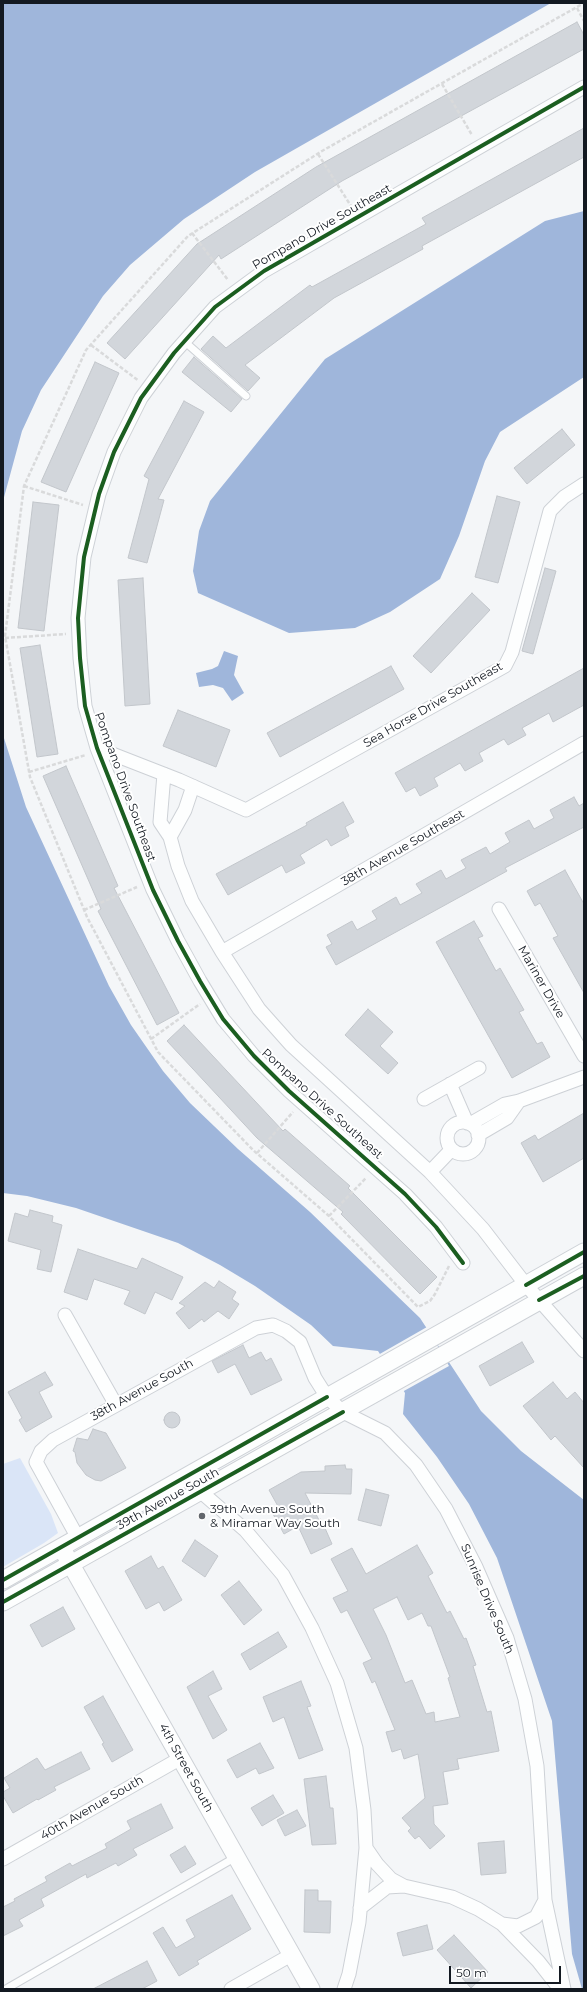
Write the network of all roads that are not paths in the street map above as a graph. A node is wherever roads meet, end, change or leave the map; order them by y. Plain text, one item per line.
1 (584, 87) edge
2 (184, 341) junction
3 (246, 396) dead end
4 (584, 484) edge
5 (584, 744) edge
6 (98, 750) junction
7 (164, 774) junction
8 (179, 780) joint
9 (193, 786) junction
10 (170, 836) junction
11 (499, 909) dead end
12 (222, 952) junction
13 (584, 1056) edge
14 (479, 1068) dead end
15 (584, 1077) edge
16 (450, 1084) junction
17 (424, 1099) dead end
18 (519, 1101) junction
19 (468, 1123) junction
20 (478, 1135) junction
21 (451, 1150) junction
22 (430, 1172) junction
23 (584, 1252) edge
24 (459, 1258) road end
25 (584, 1276) edge
26 (526, 1285) junction
27 (540, 1300) junction
28 (66, 1315) dead end
29 (256, 1328) joint
30 (584, 1351) edge
31 (327, 1398) junction
32 (116, 1405) junction
33 (343, 1412) junction
34 (185, 1478) junction
35 (202, 1491) junction
36 (78, 1538) junction
37 (61, 1547) junction
38 (71, 1564) junction
39 (3, 1580) edge
40 (3, 1602) edge
41 (181, 1758) junction
42 (366, 1848) junction
43 (236, 1857) junction
44 (3, 1859) edge
45 (404, 1886) junction
46 (545, 1900) junction
47 (360, 1908) junction
48 (502, 1924) junction
49 (291, 1955) junction
50 (6, 1989) edge
51 (231, 1989) edge
52 (311, 1989) edge
53 (344, 1989) edge
54 (560, 1989) edge
55 (564, 1989) edge

1 - 2 street, Pompano Drive Southeast
2 - 3 lane
2 - 6 street, Pompano Drive Southeast
4 - 9 street, Sea Horse Drive Southeast
5 - 12 street, 38th Avenue Southeast
6 - 7 street, Pompano Drive Southeast
6 - 24 street, Pompano Drive Southeast
7 - 8 street, Pompano Drive Southeast
7 - 10 street, Pompano Drive Southeast
8 - 9 street, Sea Horse Drive Southeast
9 - 10 street
10 - 12 street, Pompano Drive Southeast
11 - 13 street, Mariner Drive
12 - 22 street, Pompano Drive Southeast
14 - 16 street
15 - 18 street
16 - 17 street
16 - 19 street
18 - 19 street
18 - 20 street
19 - 20 street
19 - 21 street
20 - 21 street
21 - 22 street
22 - 26 street, Pompano Drive Southeast
23 - 26 street, 39th Avenue South
25 - 27 street, 39th Avenue South
26 - 27 street, Pompano Drive Southeast
26 - 31 street, 39th Avenue South
27 - 30 street, Pompano Drive Southeast
27 - 33 street, 39th Avenue South
28 - 32 street
29 - 31 street, Sunrise Drive South
29 - 32 street, 38th Avenue South
31 - 33 street, Sunrise Drive South
31 - 34 street, 39th Avenue South
32 - 36 street, 38th Avenue South
33 - 35 street, 39th Avenue South
33 - 46 street, Sunrise Drive South
34 - 35 street
34 - 36 street, 39th Avenue South
35 - 38 street, 39th Avenue South
35 - 42 street
36 - 37 street, 39th Avenue South
37 - 38 street, 4th Street South
37 - 39 street, 39th Avenue South
38 - 40 street, 39th Avenue South
38 - 41 street, 4th Street South
41 - 43 street, 4th Street South
41 - 44 street, 40th Avenue South
42 - 45 street
42 - 47 street
43 - 49 street, 4th Street South
43 - 50 lane
45 - 47 street
45 - 48 street
46 - 48 street
46 - 55 street, Sunrise Drive South
47 - 53 street
48 - 54 street
49 - 51 street
49 - 52 street, 4th Street South

